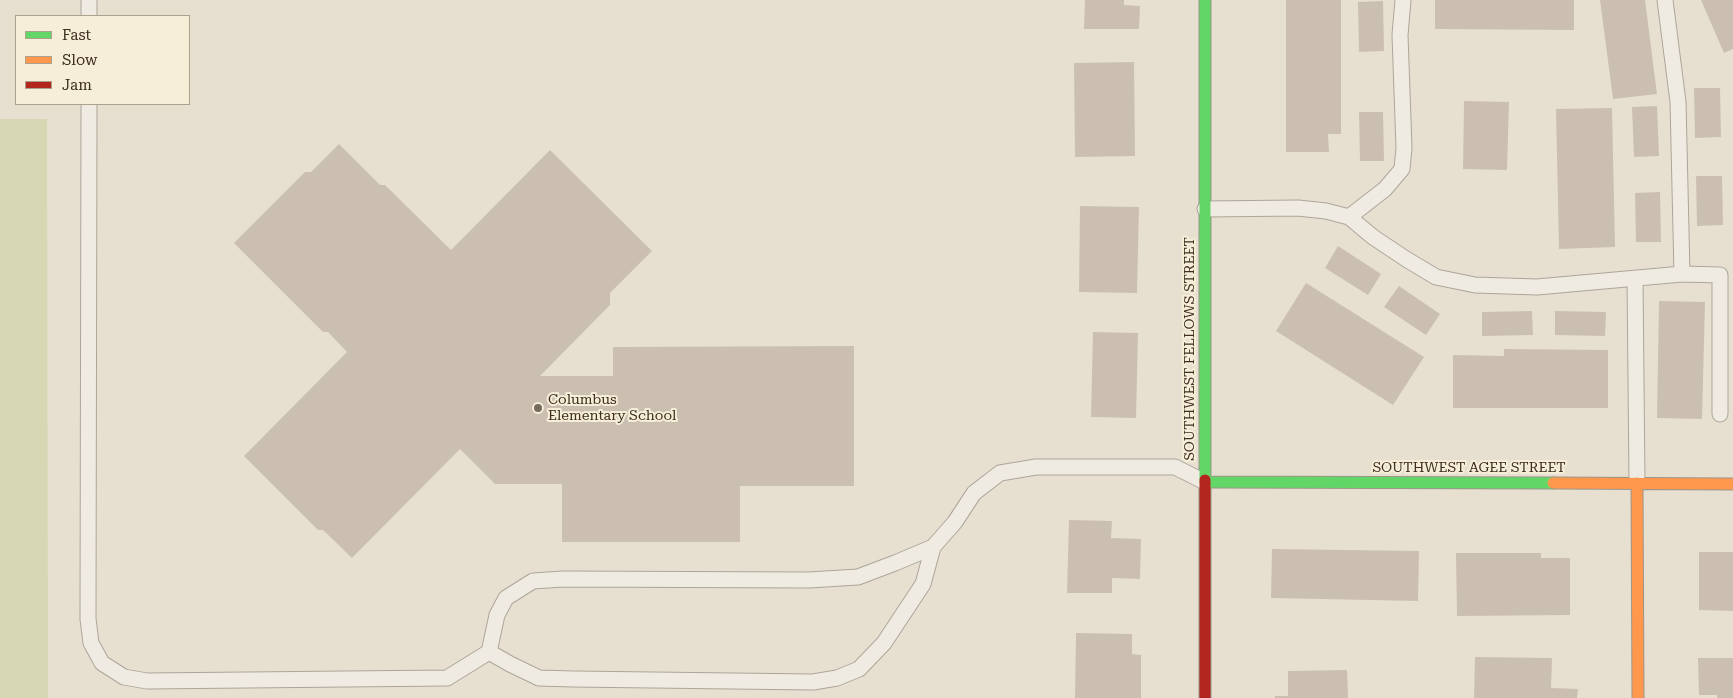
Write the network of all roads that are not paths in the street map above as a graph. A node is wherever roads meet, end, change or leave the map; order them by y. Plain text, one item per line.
1 (89, 0) edge
2 (1205, 0) edge
3 (1403, 0) edge
4 (1665, 0) edge
5 (89, 15) edge
6 (89, 105) edge
7 (1205, 209) junction
8 (1349, 217) junction
9 (1682, 274) junction
10 (1635, 278) junction
11 (1720, 414) dead end
12 (1205, 482) junction
13 (1637, 483) junction
14 (1733, 484) edge
15 (934, 547) junction
16 (489, 652) junction
17 (1206, 698) edge
18 (1638, 698) edge

1 - 5 lane
2 - 7 street, SOUTHWEST FELLOWS STREET
3 - 8 lane
4 - 9 lane
6 - 16 lane
7 - 8 lane
7 - 12 street, SOUTHWEST FELLOWS STREET
8 - 10 lane
9 - 10 lane
9 - 11 lane
10 - 13 lane
12 - 13 street, SOUTHWEST AGEE STREET
12 - 15 lane
12 - 17 street, SOUTHWEST FELLOWS STREET
13 - 14 street, SOUTHWEST AGEE STREET
13 - 18 street
15 - 16 lane
15 - 16 lane

